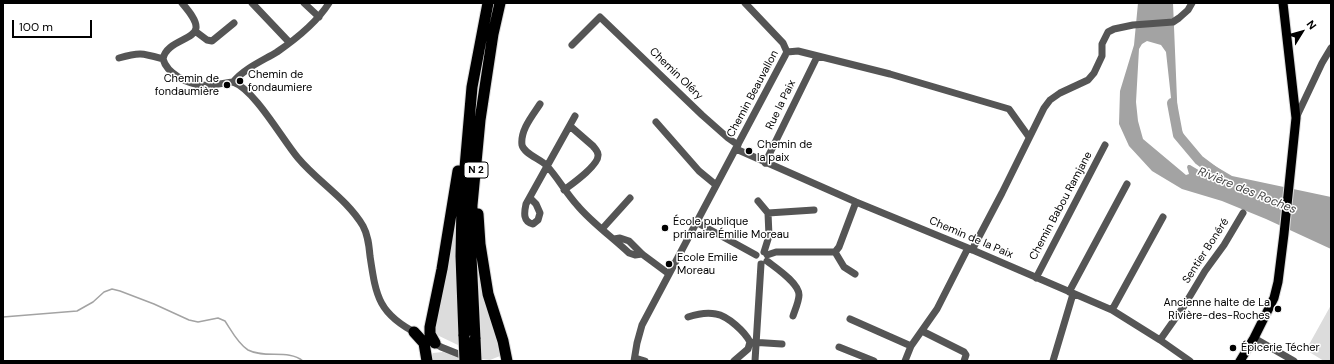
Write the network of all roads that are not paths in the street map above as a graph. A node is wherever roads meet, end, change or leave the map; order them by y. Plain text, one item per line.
1 (252, 3) edge
2 (304, 3) edge
3 (329, 3) edge
4 (488, 3) edge
5 (500, 3) edge
6 (745, 3) edge
7 (1192, 3) edge
8 (1283, 3) edge
9 (184, 4) edge
10 (319, 18) junction
11 (234, 23) dead end
12 (195, 32) junction
13 (289, 42) junction
14 (572, 44) dead end
15 (1331, 48) edge
16 (787, 52) junction
17 (817, 56) junction
18 (119, 58) dead end
19 (163, 59) junction
20 (233, 82) junction
21 (472, 87) junction
22 (540, 104) dead end
23 (575, 116) dead end
24 (1296, 118) junction
25 (480, 120) junction
26 (656, 122) dead end
27 (570, 126) junction
28 (1029, 137) junction
29 (1105, 145) dead end
30 (737, 147) junction
31 (765, 163) junction
32 (548, 166) junction
33 (1128, 184) dead end
34 (716, 185) junction
35 (564, 190) junction
36 (530, 198) dead end
37 (630, 198) dead end
38 (758, 201) dead end
39 (856, 202) junction
40 (814, 210) dead end
41 (768, 213) junction
42 (1243, 213) dead end
43 (1163, 218) dead end
44 (696, 222) junction
45 (602, 229) junction
46 (970, 249) junction
47 (835, 252) junction
48 (765, 258) junction
49 (669, 274) junction
50 (855, 274) dead end
51 (1036, 278) junction
52 (1071, 293) junction
53 (1112, 310) junction
54 (793, 316) dead end
55 (688, 317) dead end
56 (850, 319) dead end
57 (431, 321) junction
58 (922, 331) junction
59 (414, 332) junction
60 (1254, 338) junction
61 (1160, 340) junction
62 (753, 343) junction
63 (782, 344) dead end
64 (438, 345) junction
65 (911, 346) junction
66 (839, 347) dead end
67 (504, 358) edge
68 (634, 359) edge
69 (428, 361) edge
70 (465, 361) edge
71 (476, 361) edge
72 (645, 361) edge
73 (734, 361) edge
74 (755, 361) edge
75 (874, 361) edge
76 (905, 361) edge
77 (964, 361) edge
78 (1053, 361) edge
79 (1190, 361) edge
80 (1240, 361) edge
81 (1294, 361) edge

1 - 13 street
2 - 10 street
3 - 10 street
4 - 21 highway, N 2
5 - 25 highway, N 2
6 - 16 street
7 - 28 street
8 - 24 main road
9 - 12 street
10 - 13 street
11 - 12 street
12 - 19 street
13 - 20 street
14 - 30 street, Chemin Oléry
15 - 24 street
16 - 17 street, Chemin Beauvallon
16 - 30 street, Chemin Beauvallon
17 - 28 street, Chemin Beauvallon
17 - 31 street, Rue la Paix
18 - 19 street
19 - 20 street
20 - 59 street
21 - 57 highway
21 - 70 highway, N 2, bridge
22 - 32 street
23 - 27 street
24 - 60 main road
25 - 67 highway
25 - 71 highway, N 2, bridge
26 - 34 street
27 - 32 street
27 - 35 street
28 - 46 street
29 - 51 street, Chemin Babou Ramjane
30 - 31 street, Chemin de la Paix
30 - 34 street, Chemin Beauvallon
31 - 39 street, Chemin de la Paix
32 - 35 street
32 - 36 street
33 - 52 street
34 - 44 street, Chemin Beauvallon
35 - 45 street
37 - 45 street
38 - 41 street
39 - 46 street, Chemin de la Paix
39 - 47 street
40 - 41 street
41 - 48 street
42 - 61 street, Sentier Bonéré
43 - 53 street
44 - 48 street
44 - 49 street, Chemin Beauvallon
45 - 49 street
46 - 51 street, Chemin de la Paix
46 - 58 street
47 - 48 street
47 - 50 street
48 - 54 street
48 - 62 street
49 - 68 street, Chemin Beauvallon
51 - 52 street, Chemin de la Paix
52 - 53 street, Chemin de la Paix
52 - 78 street
53 - 61 street, Chemin de la Paix
55 - 62 street
56 - 65 street
57 - 59 highway
57 - 64 highway
58 - 65 street
58 - 77 street
59 - 64 street
59 - 69 highway
60 - 80 main road
60 - 81 street
61 - 79 street, Chemin de la Paix
62 - 63 street
62 - 73 street
62 - 74 street
64 - 69 highway
64 - 71 street
65 - 76 street
66 - 75 street
68 - 72 street

